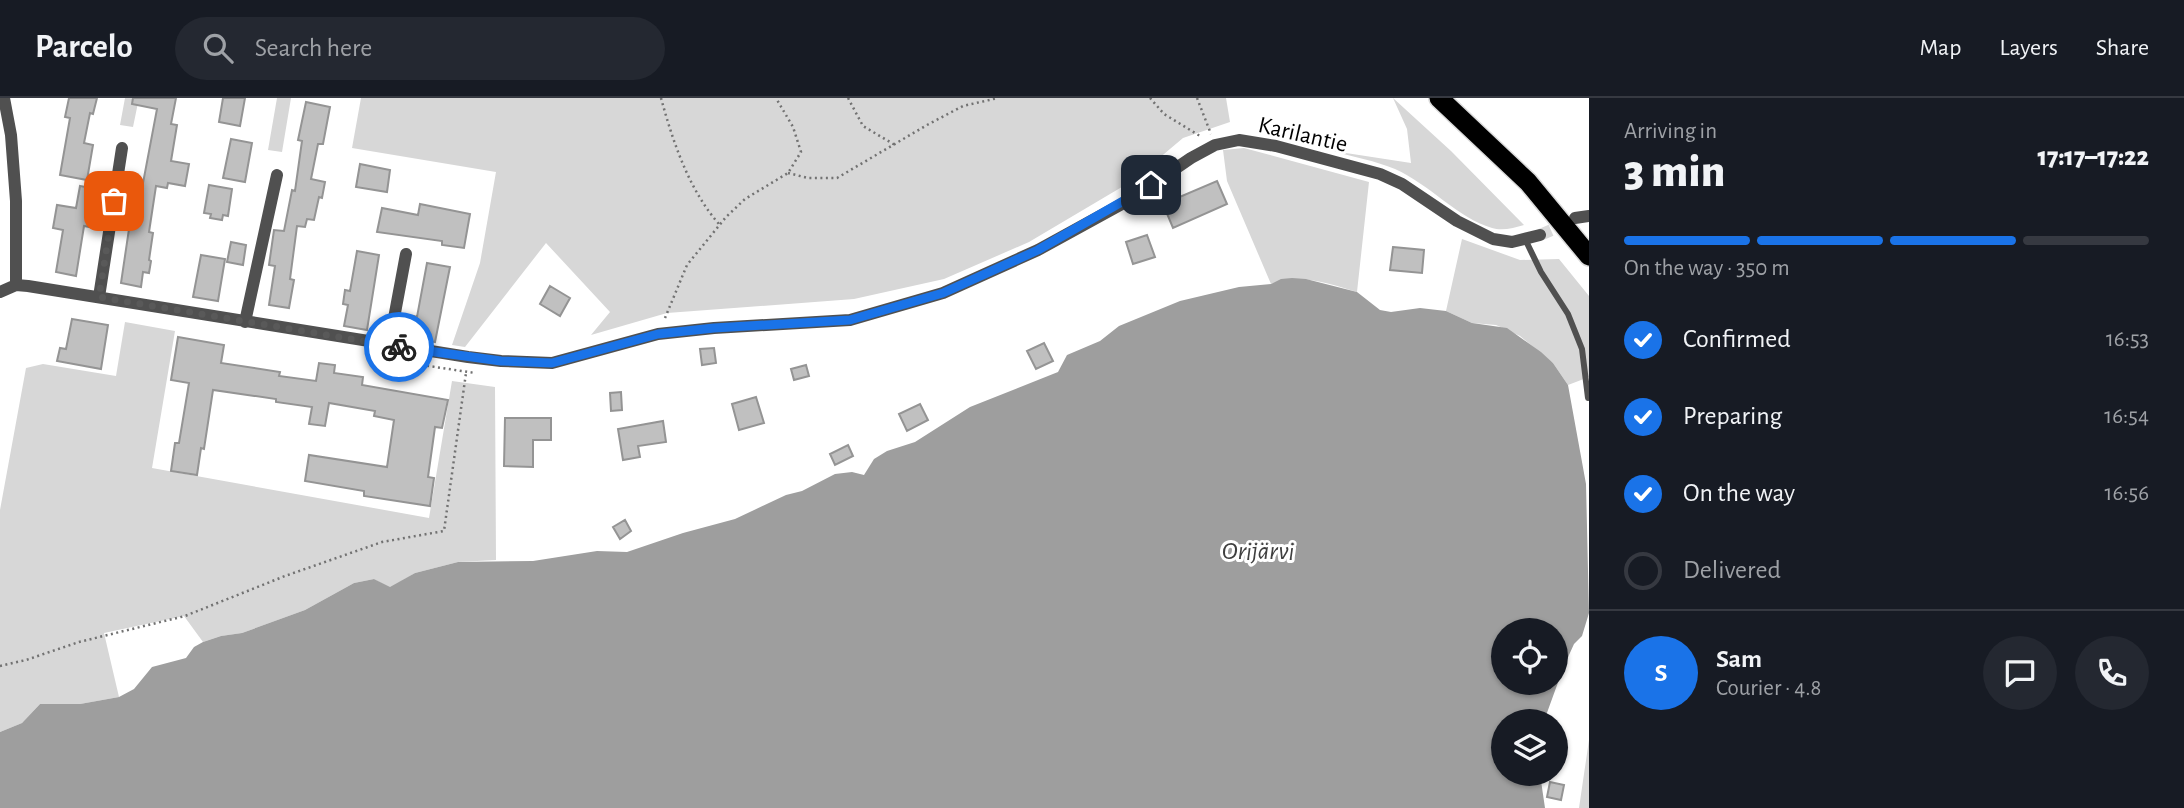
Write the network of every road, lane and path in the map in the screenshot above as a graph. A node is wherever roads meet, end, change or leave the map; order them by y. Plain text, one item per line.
1 (4, 98) edge
2 (662, 98) edge
3 (776, 98) edge
4 (848, 98) edge
5 (998, 98) edge
6 (1150, 98) edge
7 (1196, 98) edge
8 (1439, 98) edge
9 (895, 145) junction
10 (1215, 145) junction
11 (122, 148) dead end
12 (788, 173) junction
13 (277, 175) dead end
14 (1589, 216) edge
15 (1575, 218) tunnel mouth
16 (720, 225) junction
17 (1540, 235) tunnel mouth
18 (1525, 239) junction
19 (406, 254) dead end
20 (1589, 256) edge
21 (16, 285) junction
22 (0, 292) edge
23 (99, 297) junction
24 (245, 322) junction
25 (658, 334) junction
26 (389, 345) junction
27 (466, 373) dead end
28 (1588, 398) edge
29 (0, 666) edge

1 - 21 street
2 - 16 path
3 - 12 path
4 - 9 path
5 - 9 path
6 - 10 path
7 - 10 path
8 - 20 highway
9 - 12 path
10 - 18 street, Karilantie
10 - 25 street, Karilantie
11 - 23 street
12 - 16 path
13 - 24 street
14 - 15 street
16 - 25 path
17 - 18 street, Karilantie
18 - 28 lane
19 - 26 street
21 - 22 street
21 - 23 street, Karilantie
23 - 24 street, Karilantie
24 - 26 street, Karilantie
25 - 26 street, Karilantie
27 - 29 path

